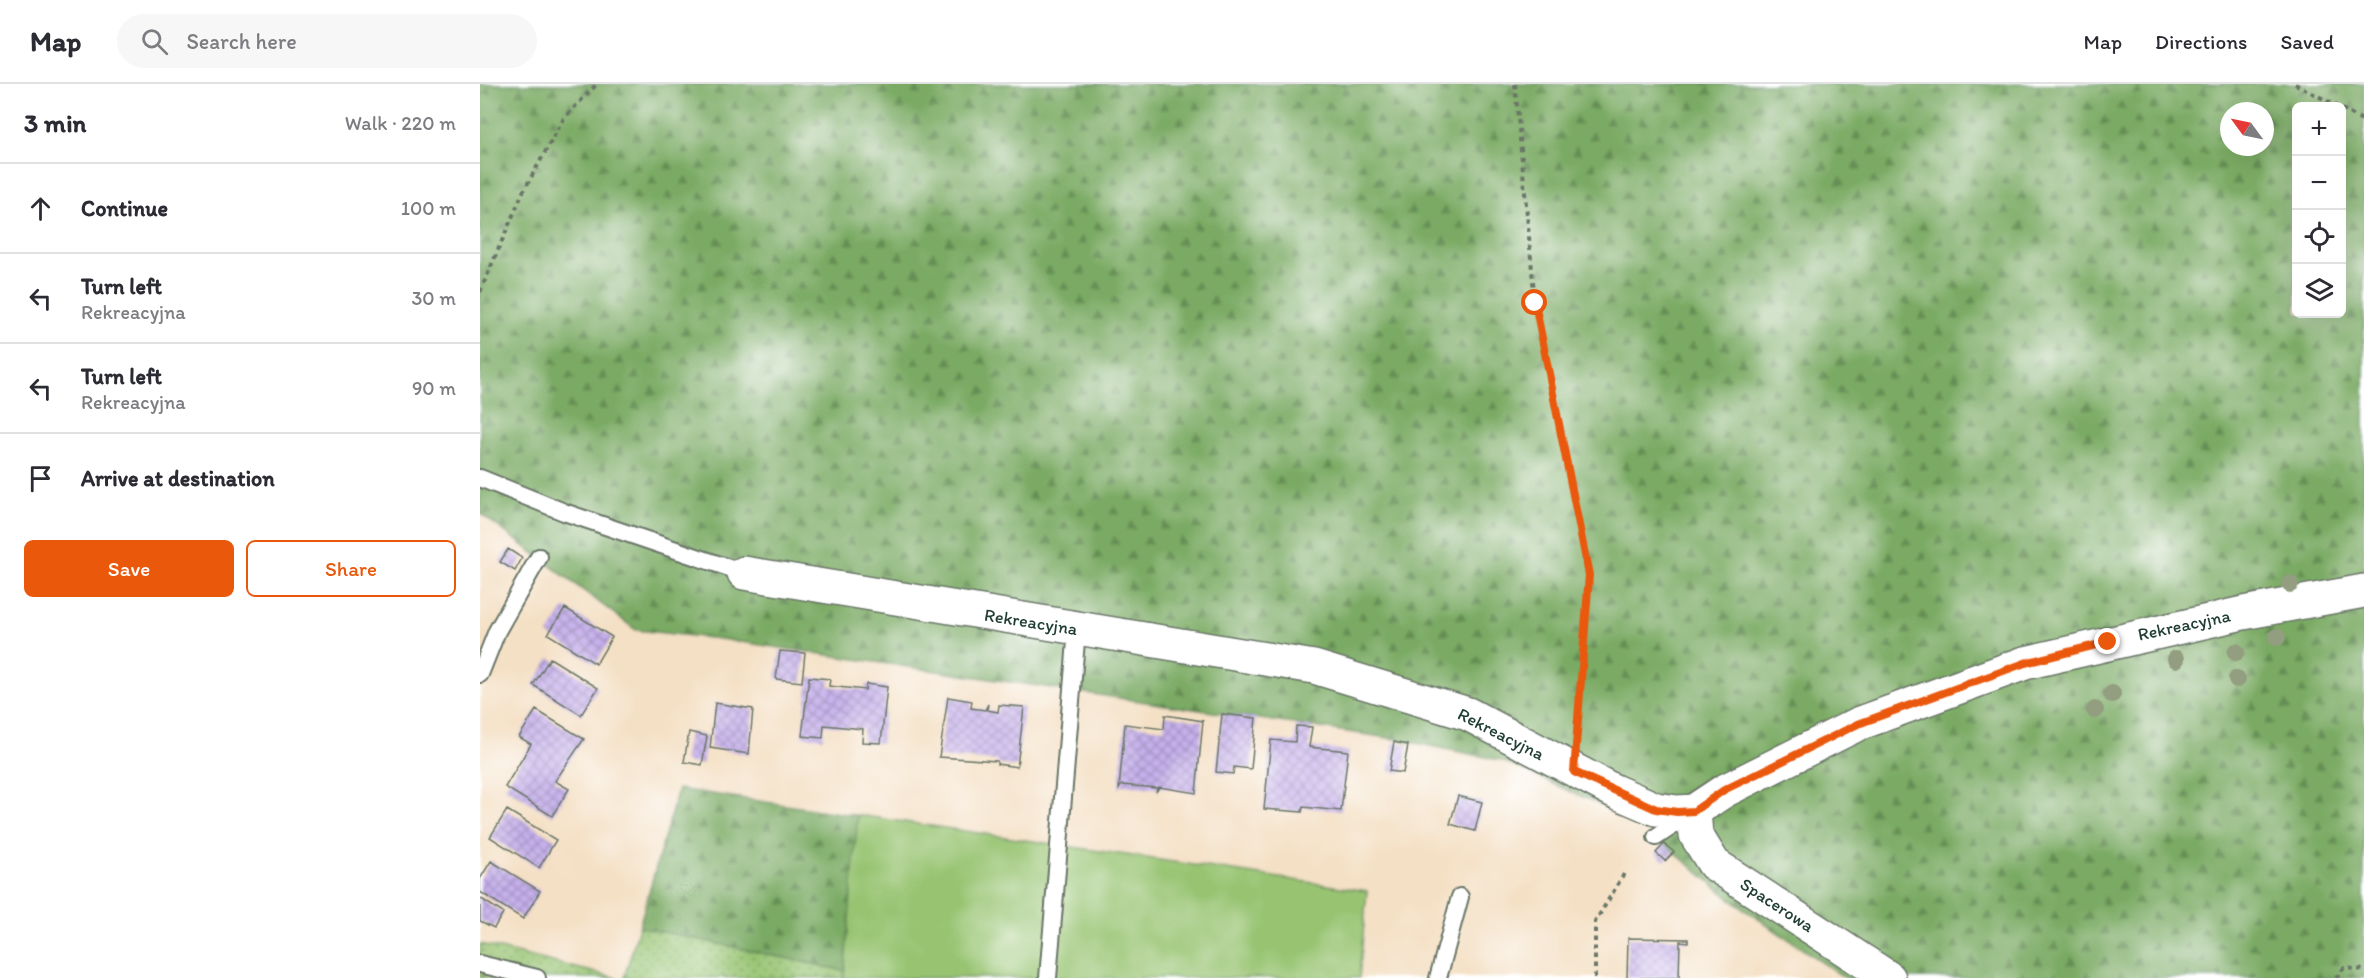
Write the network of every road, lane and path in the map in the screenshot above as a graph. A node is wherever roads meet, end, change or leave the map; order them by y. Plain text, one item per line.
1 (597, 84) edge
2 (1515, 84) edge
3 (2295, 84) edge
4 (2329, 102) edge
5 (2346, 111) edge
6 (2364, 121) edge
7 (480, 291) edge
8 (480, 478) edge
9 (538, 556) dead end
10 (744, 573) joint
11 (2364, 591) edge
12 (1077, 629) junction
13 (480, 674) edge
14 (1574, 772) junction
15 (1694, 811) junction
16 (1656, 837) dead end
17 (1624, 873) dead end
18 (1461, 897) dead end
19 (482, 969) edge
20 (2364, 970) edge
21 (537, 978) edge
22 (1048, 978) edge
23 (1438, 978) edge
24 (1595, 978) edge
25 (1889, 978) edge
26 (2336, 978) edge

1 - 7 path
2 - 14 path
3 - 4 path
5 - 6 path
8 - 10 lane
9 - 13 lane
10 - 12 street, Rekreacyjna
11 - 15 street, Rekreacyjna
12 - 14 street, Rekreacyjna
12 - 22 lane
14 - 15 street, Rekreacyjna
15 - 16 lane
15 - 25 street, Spacerowa
17 - 24 path
18 - 23 lane
19 - 21 lane
20 - 26 path

